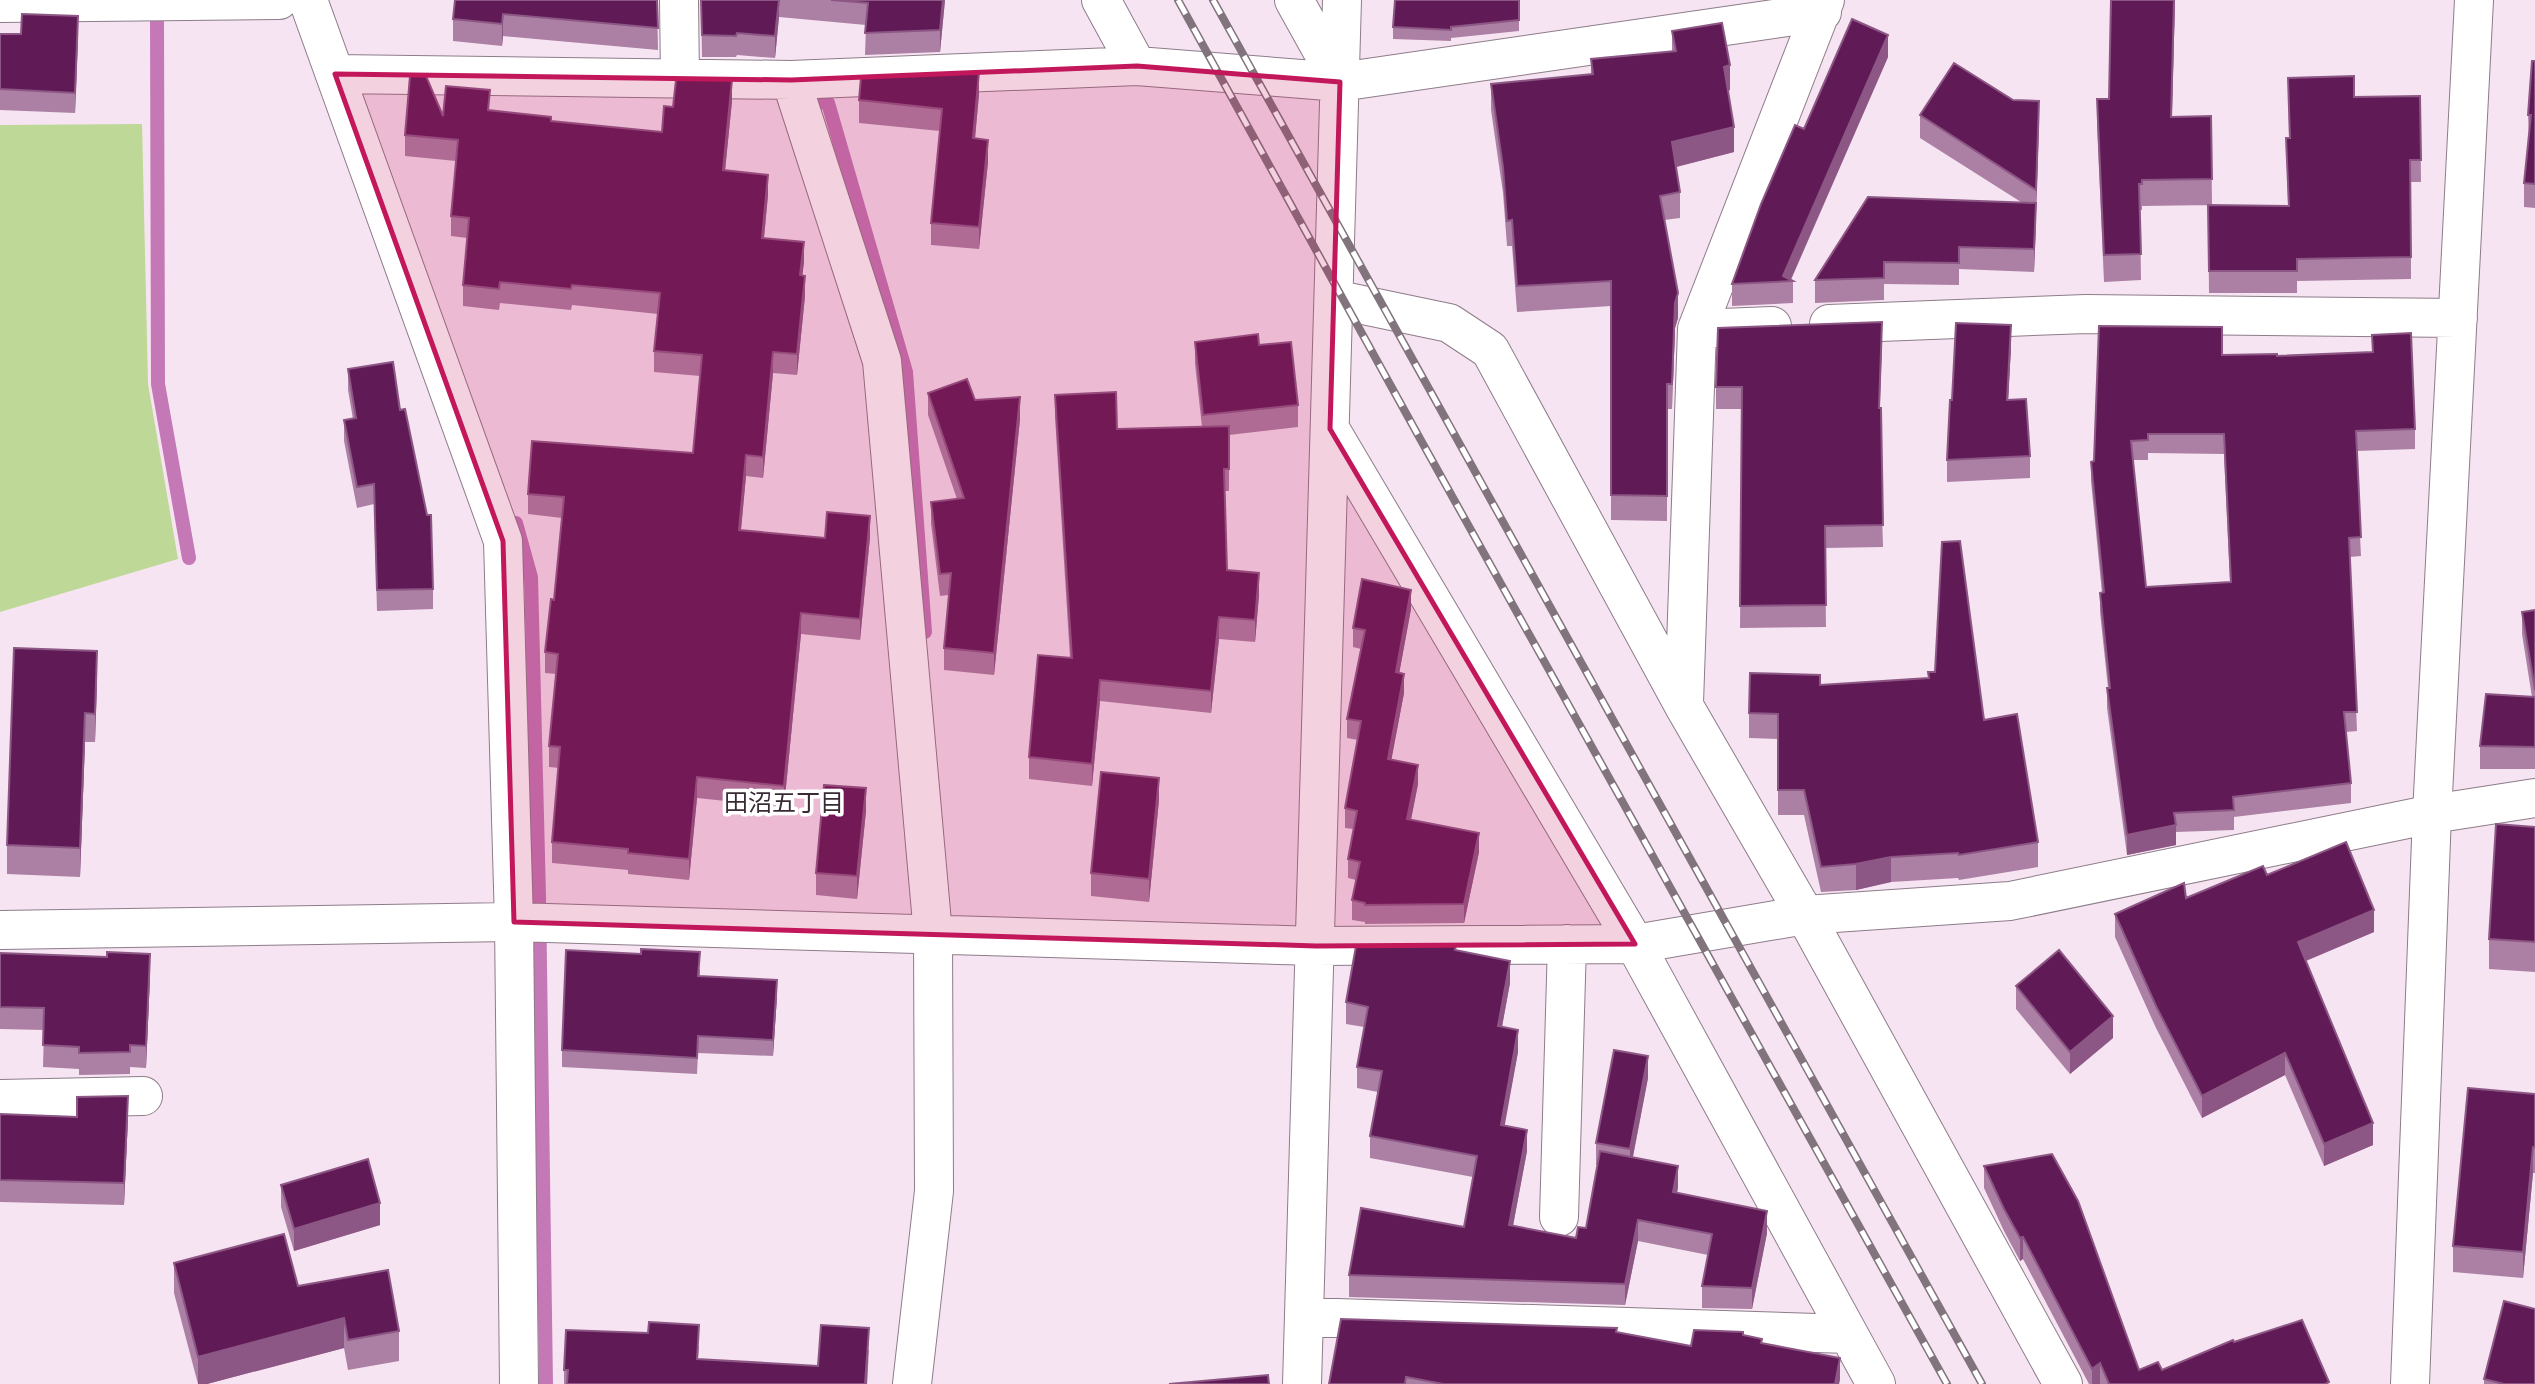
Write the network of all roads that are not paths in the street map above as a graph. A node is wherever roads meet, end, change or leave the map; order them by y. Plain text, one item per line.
1 (279, 0) edge
2 (308, 0) edge
3 (679, 0) edge
4 (1101, 0) edge
5 (1294, 0) edge
6 (1342, 0) edge
7 (2474, 0) edge
8 (0, 3) edge
9 (1824, 6) edge
10 (1137, 66) junction
11 (335, 74) junction
12 (680, 78) junction
13 (791, 80) junction
14 (1340, 82) junction
15 (1334, 299) junction
16 (2458, 318) junction
17 (1697, 329) junction
18 (1330, 429) junction
19 (1684, 706) junction
20 (2535, 798) edge
21 (2432, 814) junction
22 (1805, 915) junction
23 (514, 922) junction
24 (0, 930) edge
25 (933, 934) junction
26 (1567, 944) junction
27 (1635, 944) junction
28 (1316, 946) junction
29 (143, 1096) dead end
30 (0, 1099) edge
31 (1559, 1217) dead end
32 (1304, 1317) junction
33 (1848, 1334) junction
34 (519, 1384) edge
35 (912, 1384) edge
36 (1303, 1384) edge
37 (1875, 1384) edge
38 (2063, 1384) edge
39 (2410, 1384) edge

1 - 8 street
2 - 11 street
3 - 12 street
4 - 10 street
5 - 14 street
6 - 14 street
7 - 16 street
9 - 14 street
9 - 17 street
10 - 13 street
10 - 14 street
11 - 12 street
11 - 23 street
12 - 13 street
13 - 25 street
14 - 15 street
15 - 18 street
15 - 19 street
16 - 17 street
16 - 21 street
17 - 19 street
18 - 27 street
18 - 28 street
19 - 22 street
20 - 21 street
21 - 22 street
21 - 39 street
22 - 27 street
22 - 38 street
23 - 24 street
23 - 25 street
23 - 34 street
25 - 28 street
25 - 35 street
26 - 27 street
26 - 28 street
26 - 31 street
27 - 33 street
28 - 32 street
29 - 30 street
32 - 33 street
32 - 36 street
33 - 37 street

